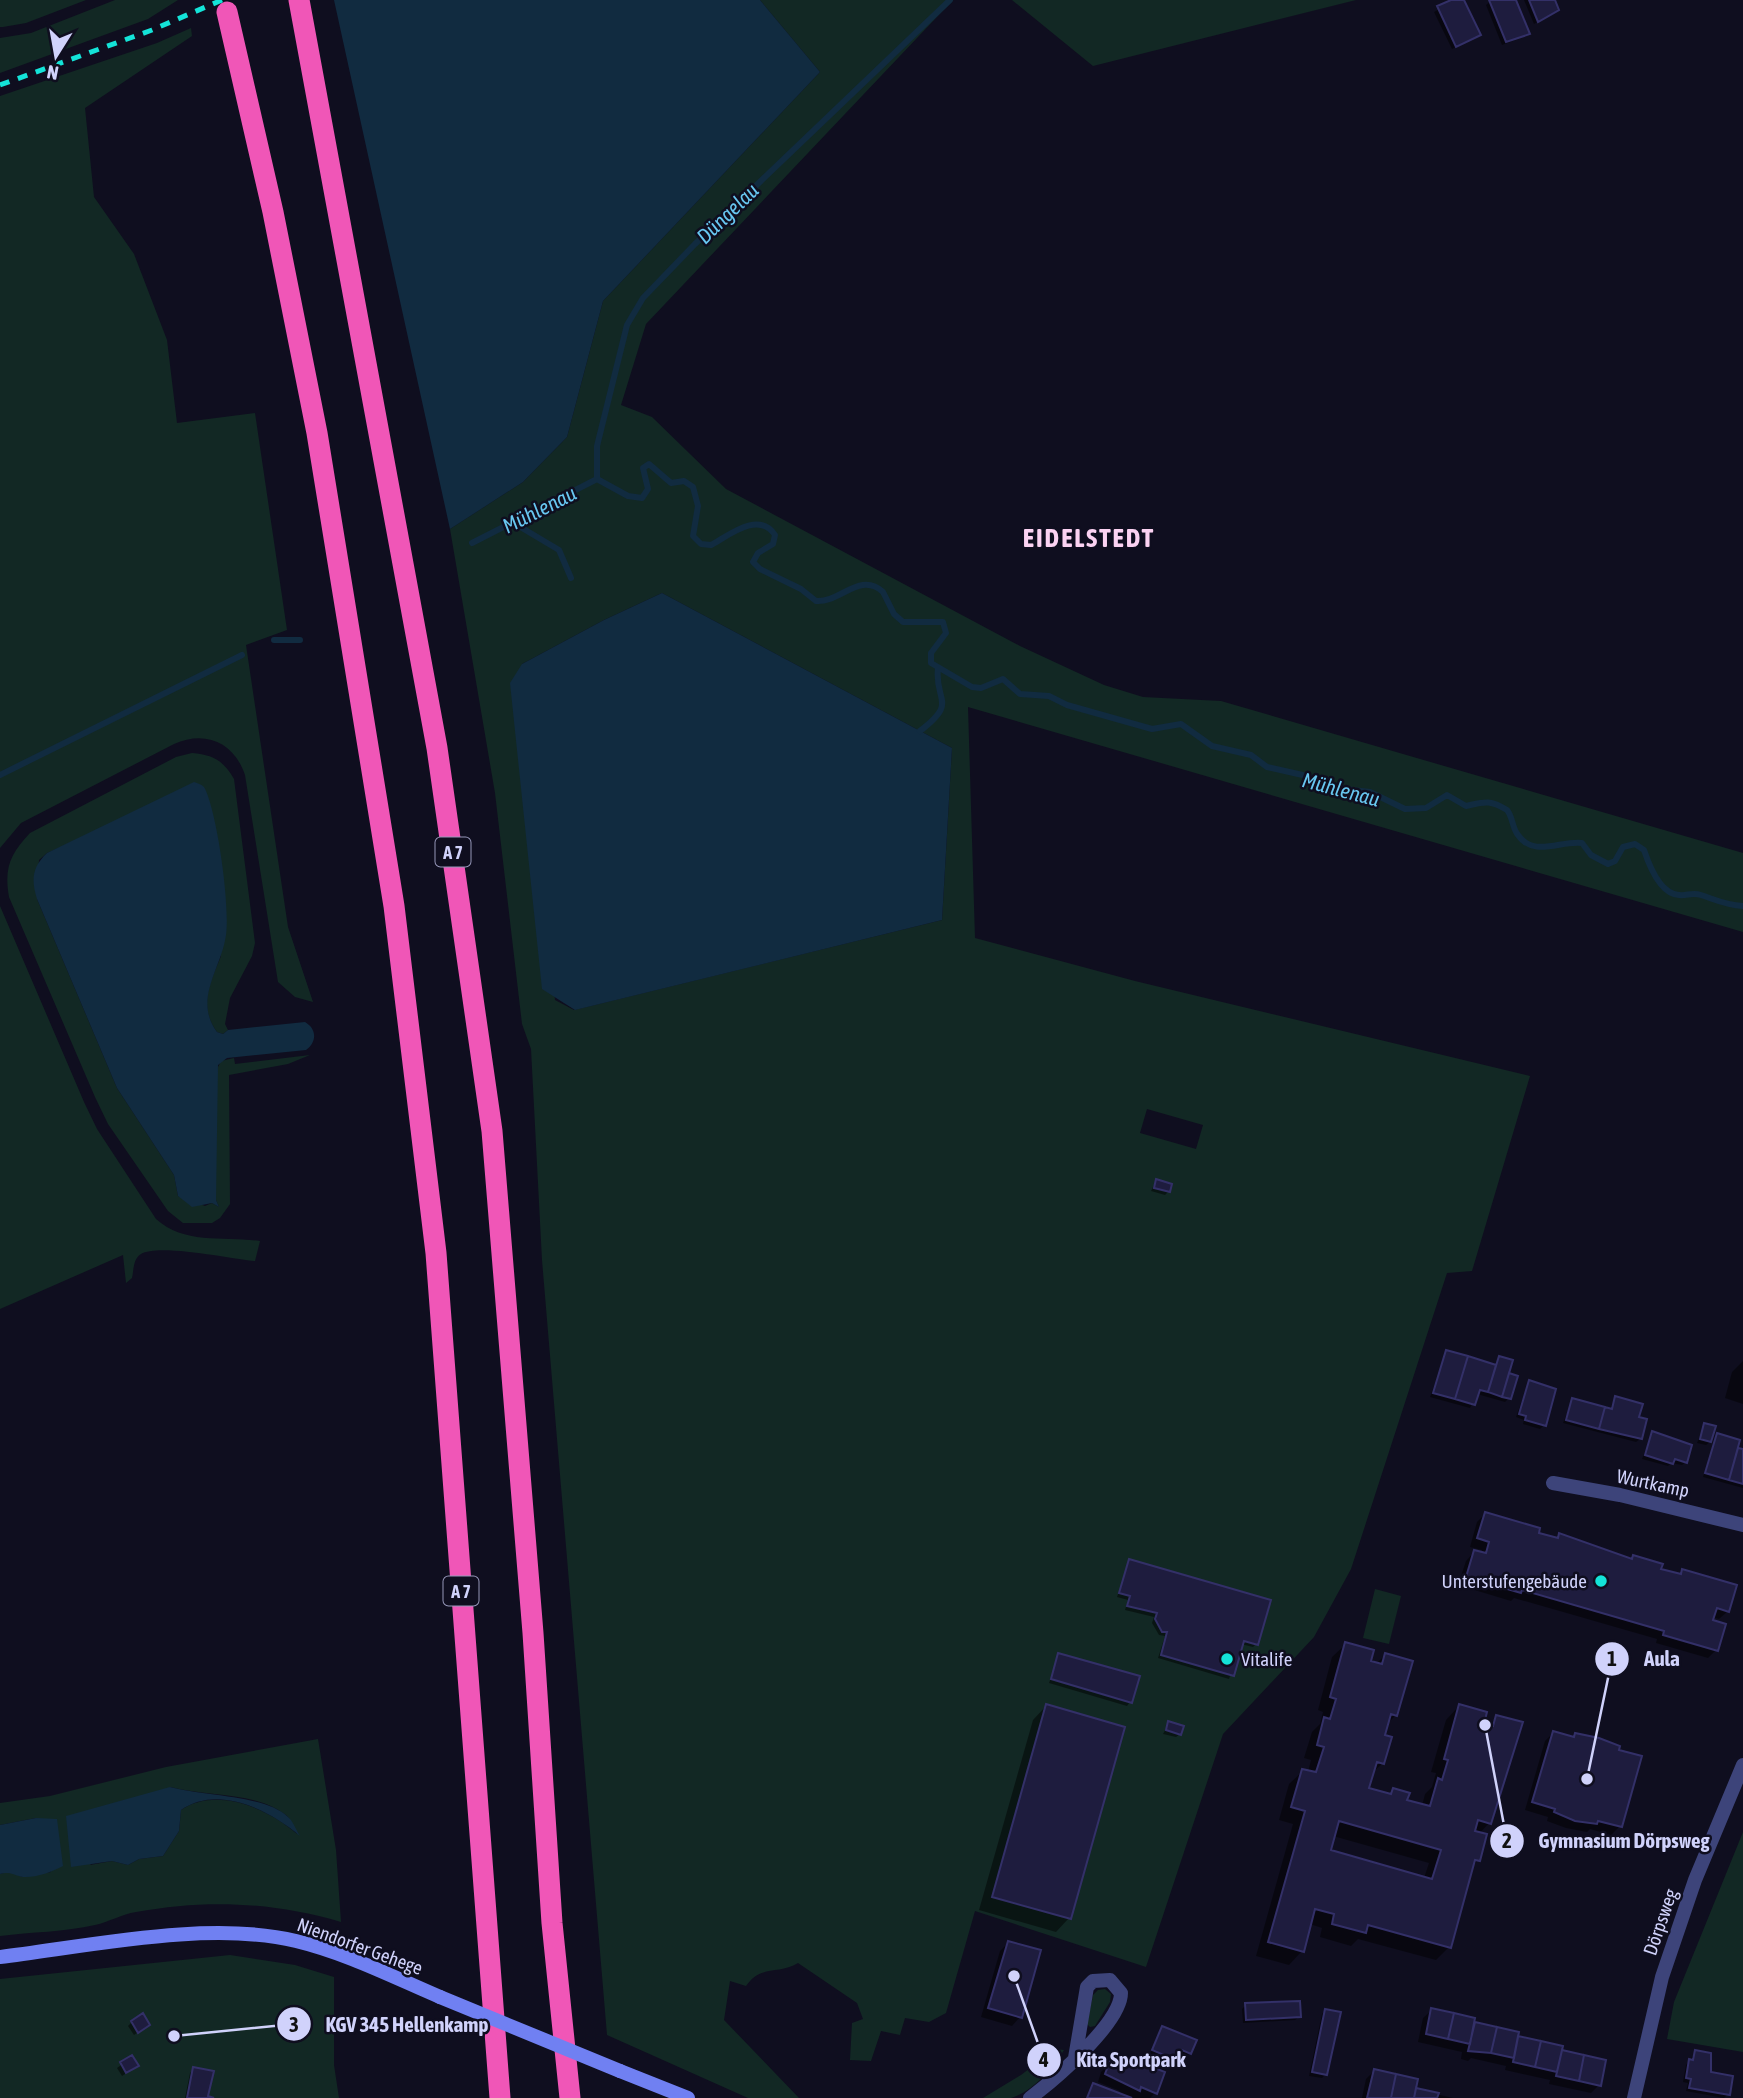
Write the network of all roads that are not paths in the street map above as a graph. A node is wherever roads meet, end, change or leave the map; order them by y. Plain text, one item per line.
1 (299, 0) edge
2 (227, 12) dead end
3 (1553, 1483) dead end
4 (1743, 1525) edge
5 (1743, 1765) edge
6 (0, 1957) edge
7 (1075, 2058) junction
8 (500, 2098) edge
9 (570, 2098) edge
10 (688, 2098) edge
11 (1030, 2098) edge
12 (1634, 2098) edge

1 - 9 highway, A 7
2 - 8 highway, A 7
3 - 4 street, Wurtkamp
5 - 12 street, Dörpsweg
6 - 10 street, Niendorfer Gehege, bridge
7 - 7 street
7 - 11 street

